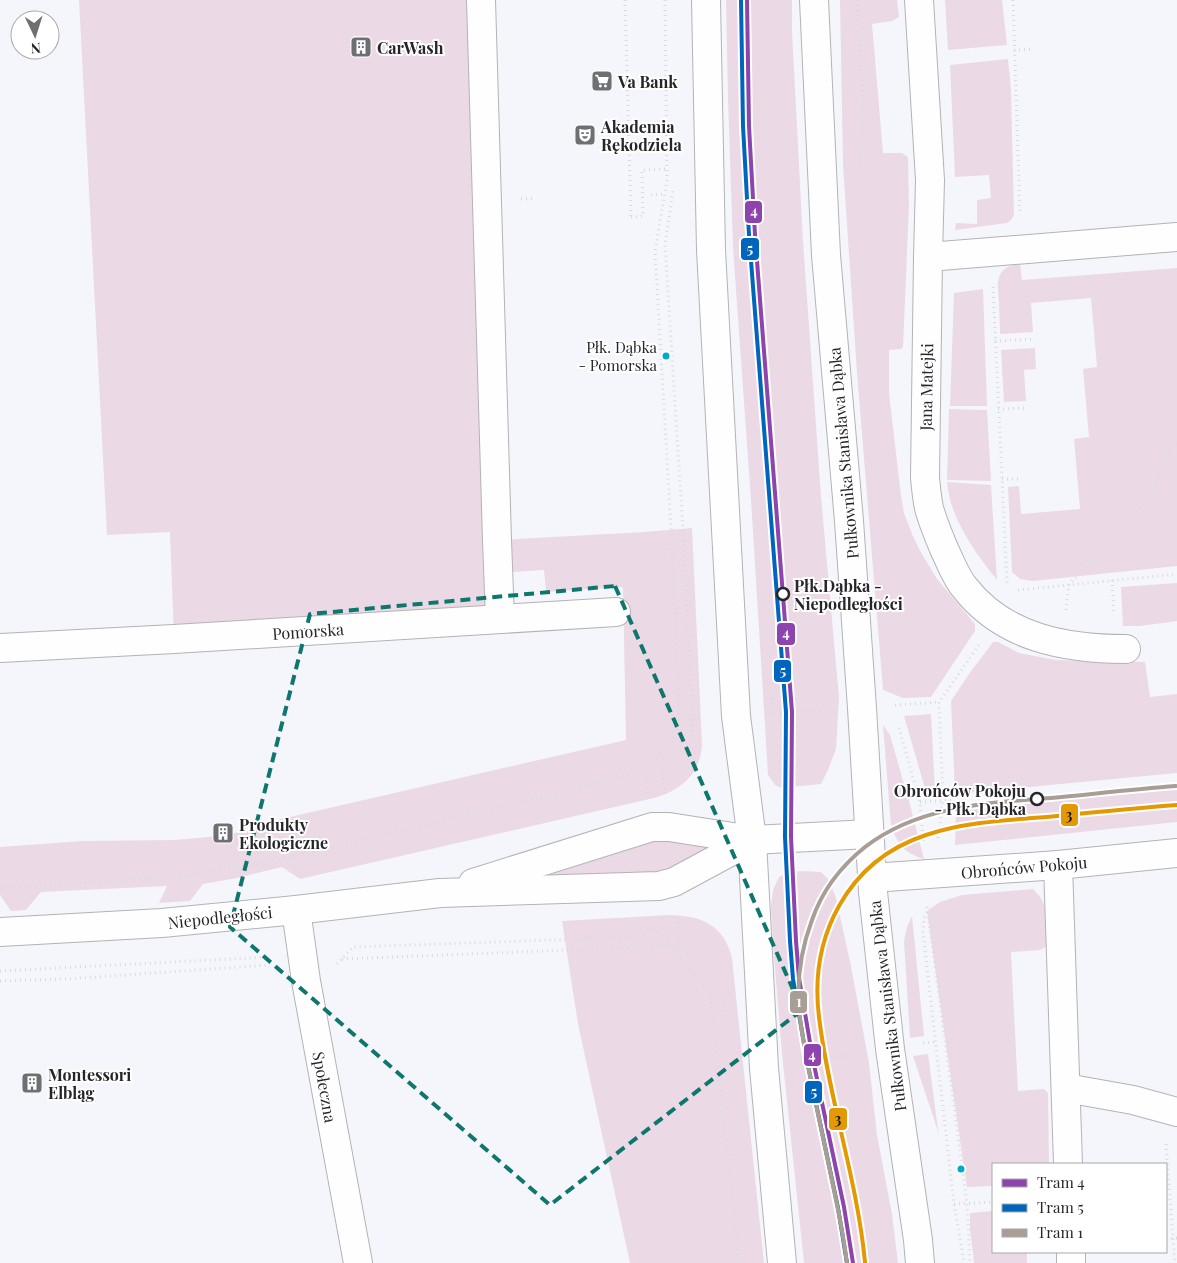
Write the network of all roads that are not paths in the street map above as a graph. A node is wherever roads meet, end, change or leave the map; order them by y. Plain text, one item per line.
1 (481, 0) edge
2 (706, 0) edge
3 (814, 0) edge
4 (919, 0) edge
5 (1177, 237) edge
6 (928, 256) junction
7 (616, 612) dead end
8 (500, 619) junction
9 (0, 648) edge
10 (1126, 649) dead end
11 (869, 834) junction
12 (752, 840) junction
13 (1177, 853) edge
14 (1058, 865) junction
15 (872, 878) junction
16 (440, 894) junction
17 (296, 910) junction
18 (0, 932) edge
19 (1066, 1088) junction
20 (1170, 1110) edge
21 (1068, 1163) edge
22 (358, 1263) edge
23 (782, 1263) edge
24 (920, 1263) edge

1 - 8 street
2 - 12 street
3 - 11 street, Pułkownika Stanisława Dąbka
4 - 6 street, Jana Matejki
5 - 6 street
6 - 10 street, Jana Matejki
7 - 8 street, Pomorska
8 - 9 street, Pomorska
11 - 12 street, Niepodległości
11 - 15 street, Pułkownika Stanisława Dąbka
12 - 16 street, Niepodległości
12 - 16 street, Niepodległości
12 - 23 street
13 - 14 street, Obrońców Pokoju
14 - 15 street, Obrońców Pokoju
14 - 19 street
15 - 24 street, Pułkownika Stanisława Dąbka
16 - 17 street, Niepodległości
17 - 18 street, Niepodległości
17 - 22 street, Społeczna
19 - 20 street
19 - 21 street

